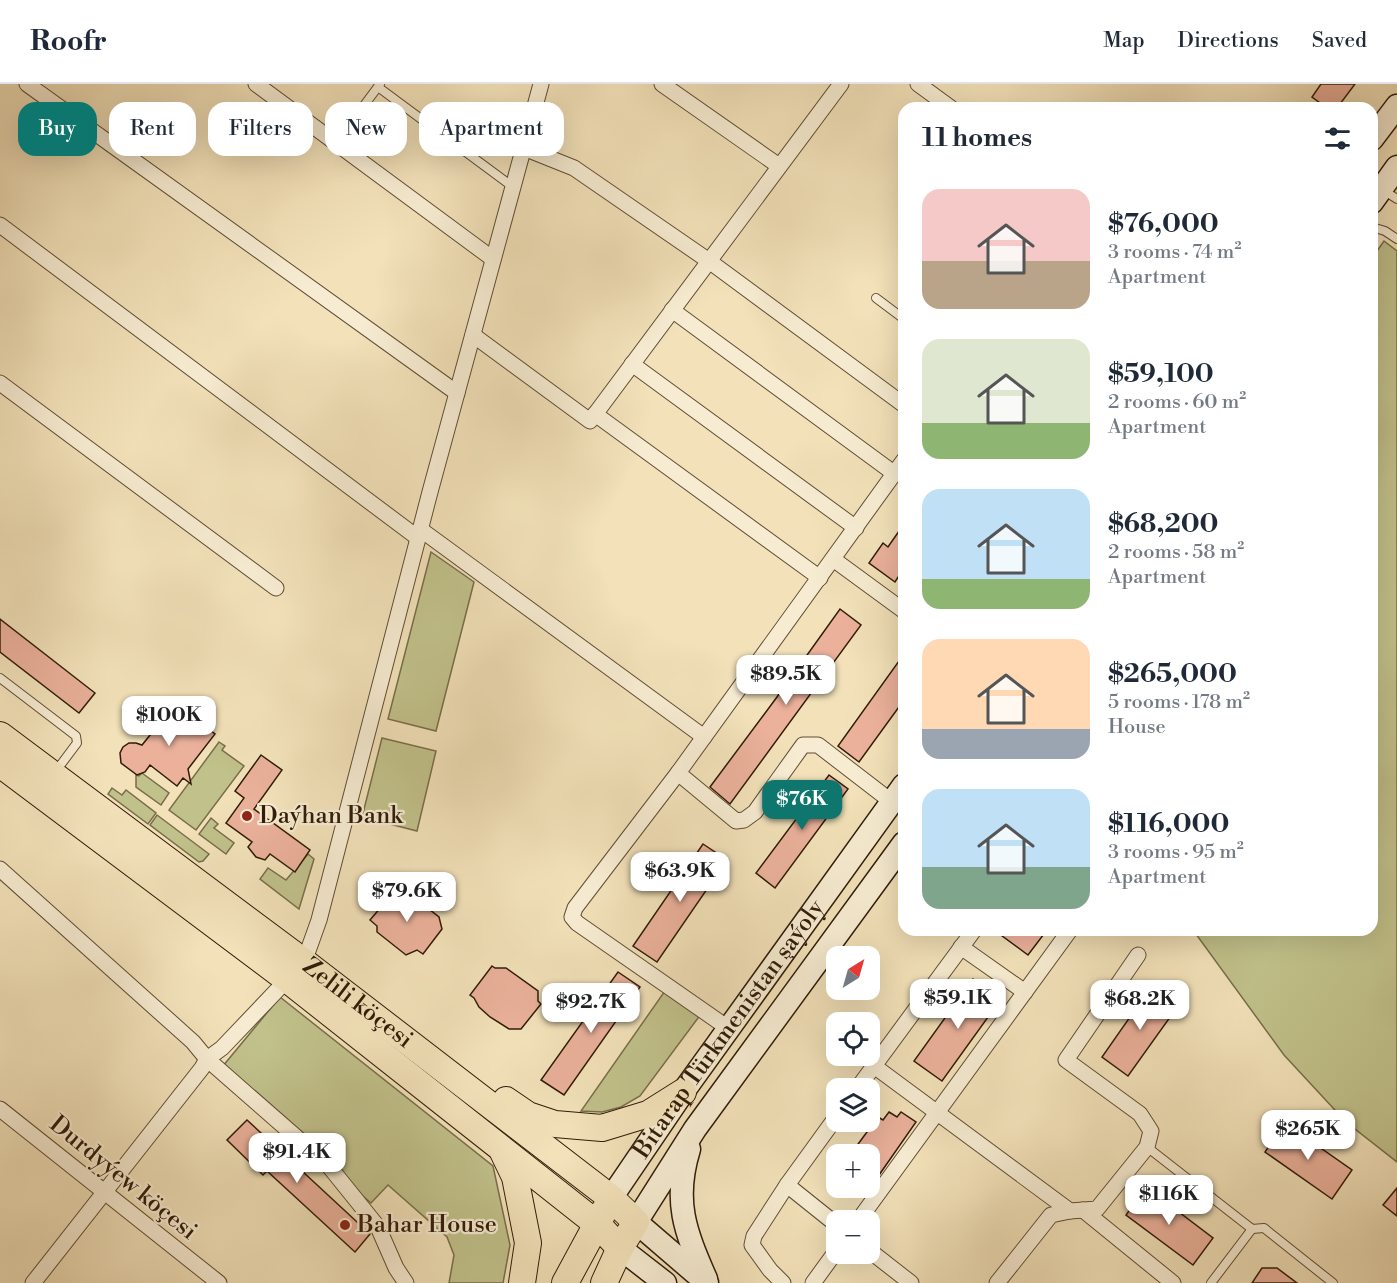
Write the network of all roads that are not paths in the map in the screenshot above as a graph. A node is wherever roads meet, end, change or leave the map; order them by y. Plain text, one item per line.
1 (27, 84) edge
2 (256, 84) edge
3 (541, 84) edge
4 (662, 84) edge
5 (841, 84) edge
6 (918, 84) edge
7 (379, 86) edge
8 (367, 102) edge
9 (536, 102) edge
10 (943, 102) edge
11 (1397, 106) edge
12 (1378, 132) edge
13 (325, 135) edge
14 (354, 156) edge
15 (522, 156) edge
16 (544, 156) edge
17 (779, 166) junction
18 (1397, 168) edge
19 (513, 187) junction
20 (1384, 197) edge
21 (0, 225) edge
22 (1378, 229) edge
23 (1397, 240) edge
24 (494, 259) junction
25 (709, 261) junction
26 (876, 298) dead end
27 (672, 310) junction
28 (898, 314) edge
29 (473, 335) junction
30 (632, 364) junction
31 (0, 383) edge
32 (457, 393) junction
33 (898, 401) edge
34 (595, 414) junction
35 (898, 469) edge
36 (895, 474) junction
37 (856, 528) junction
38 (419, 533) junction
39 (833, 559) junction
40 (820, 578) junction
41 (276, 588) dead end
42 (898, 607) edge
43 (0, 678) edge
44 (0, 735) edge
45 (704, 737) junction
46 (0, 764) edge
47 (678, 773) junction
48 (53, 775) junction
49 (898, 794) edge
50 (898, 851) edge
51 (0, 869) edge
52 (969, 936) edge
53 (1066, 936) edge
54 (961, 947) junction
55 (1138, 955) dead end
56 (296, 971) junction
57 (1025, 992) junction
58 (728, 1029) junction
59 (880, 1058) edge
60 (207, 1059) junction
61 (874, 1066) joint
62 (445, 1070) junction
63 (865, 1078) edge
64 (683, 1092) junction
65 (0, 1109) edge
66 (937, 1113) junction
67 (695, 1129) junction
68 (826, 1131) edge
69 (1147, 1147) junction
70 (502, 1149) junction
71 (787, 1185) junction
72 (105, 1193) junction
73 (611, 1198) junction
74 (866, 1210) edge
75 (1077, 1210) junction
76 (826, 1216) edge
77 (636, 1222) junction
78 (597, 1224) junction
79 (1252, 1228) junction
80 (620, 1248) junction
81 (880, 1259) edge
82 (827, 1264) edge
83 (33, 1283) edge
84 (219, 1283) edge
85 (406, 1283) edge
86 (522, 1283) edge
87 (565, 1283) edge
88 (604, 1283) edge
89 (665, 1283) edge
90 (708, 1283) edge
91 (783, 1283) edge
92 (813, 1283) edge
93 (911, 1283) edge
94 (997, 1283) edge
95 (1173, 1283) edge
96 (1211, 1283) edge
97 (1334, 1283) edge

1 - 32 street
2 - 13 street
3 - 9 street
4 - 17 street
5 - 17 street
6 - 10 street
7 - 8 lane
7 - 19 lane
11 - 12 main road
14 - 24 street
15 - 19 street
16 - 25 street
17 - 25 street
18 - 20 main road
19 - 24 street
21 - 38 street
22 - 23 lane
24 - 29 street
25 - 27 street
25 - 33 street
26 - 28 lane
27 - 30 street
27 - 36 street
29 - 32 street
29 - 34 street
30 - 34 street
30 - 37 street
31 - 41 street
32 - 38 street
34 - 40 street
35 - 36 street
36 - 37 street
37 - 39 street
38 - 45 street
38 - 56 street
39 - 40 street
39 - 42 street
40 - 45 street
43 - 48 lane
44 - 48 main road, Zelili köçesi
45 - 47 street
46 - 56 main road, Zelili köçesi
47 - 49 street
47 - 58 street
48 - 56 main road, Zelili köçesi
49 - 58 main road, Bitarap Türkmenistan şaýoly
50 - 67 main road, Bitarap Türkmenistan şaýoly
51 - 60 street
52 - 54 street
53 - 57 street
54 - 57 street
54 - 59 street
55 - 69 street
56 - 60 street
56 - 62 main road, Zelili köçesi
56 - 70 main road, Zelili köçesi
57 - 66 street
58 - 64 main road, Bitarap Türkmenistan şaýoly
60 - 72 street
60 - 85 street
61 - 63 street
61 - 66 street
62 - 64 main road
62 - 73 main road, Zelili köçesi
64 - 73 main road, Bitarap Türkmenistan şaýoly
65 - 72 street, Durdyýew köçesi
66 - 74 street
66 - 75 street
67 - 77 main road, Bitarap Türkmenistan şaýoly
67 - 90 main road
68 - 71 street
69 - 75 street
69 - 79 lane
70 - 78 main road, Zelili köçesi
70 - 86 main road
71 - 76 street
71 - 91 street
72 - 83 street
72 - 84 street, Durdyýew köçesi
73 - 77 main road, Zelili köçesi
73 - 78 main road, Bitarap Türkmenistan şaýoly
75 - 94 street
75 - 95 street
77 - 80 main road, Bitarap Türkmenistan şaýoly
77 - 90 main road, Zelili köçesi
78 - 80 main road, Zelili köçesi
78 - 87 main road, Bitarap Türkmenistan şaýoly
79 - 96 lane
79 - 97 lane
80 - 88 main road, Bitarap Türkmenistan şaýoly
80 - 89 main road, Zelili köçesi
81 - 93 street
82 - 92 street

